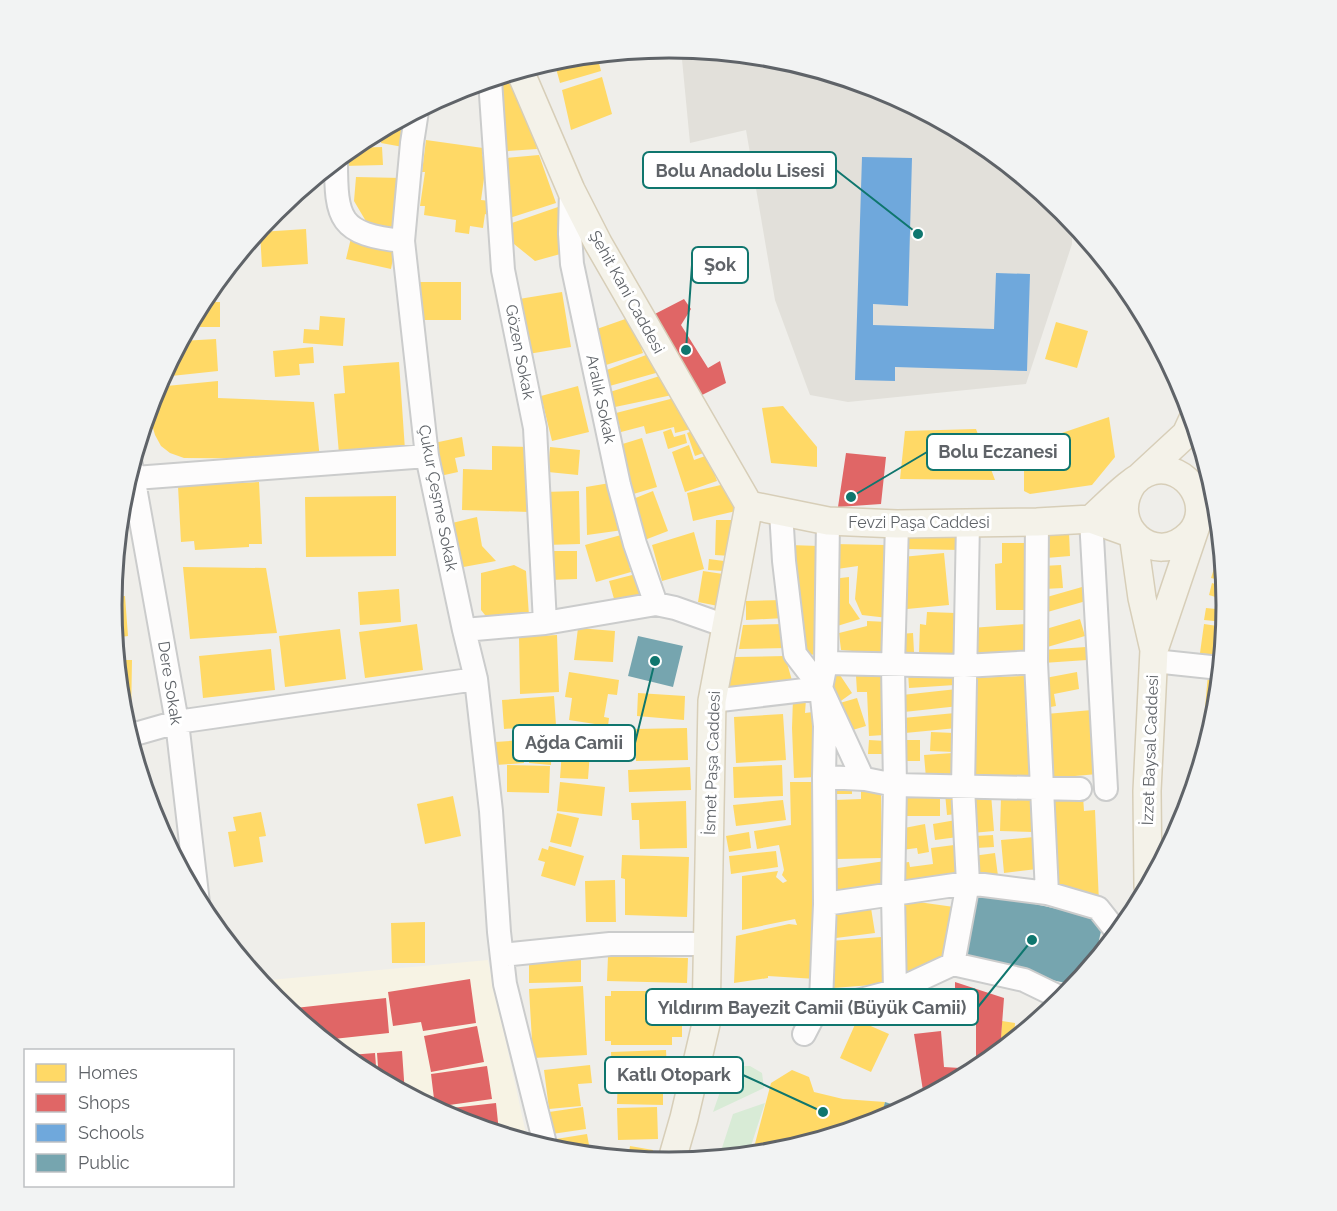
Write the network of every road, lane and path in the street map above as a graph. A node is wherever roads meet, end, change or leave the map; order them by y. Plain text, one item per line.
1 (523, 78) edge
2 (491, 89) edge
3 (416, 121) edge
4 (336, 172) edge
5 (571, 190) junction
6 (403, 241) junction
7 (1187, 432) edge
8 (427, 456) junction
9 (139, 470) edge
10 (1133, 483) junction
11 (135, 486) edge
12 (1205, 497) edge
13 (749, 505) junction
14 (781, 511) junction
15 (1091, 519) junction
16 (1198, 520) junction
17 (828, 521) junction
18 (968, 522) junction
19 (1037, 522) junction
20 (897, 524) junction
21 (1133, 534) junction
22 (656, 604) junction
23 (545, 623) junction
24 (726, 626) junction
25 (464, 630) junction
26 (1154, 656) junction
27 (1036, 662) junction
28 (826, 663) junction
29 (893, 666) junction
30 (964, 666) junction
31 (1212, 667) edge
32 (476, 678) junction
33 (821, 688) junction
34 (712, 701) junction
35 (177, 722) junction
36 (137, 733) edge
37 (824, 777) junction
38 (865, 779) junction
39 (895, 785) junction
40 (963, 787) junction
41 (1043, 789) junction
42 (1080, 789) dead end
43 (1106, 789) dead end
44 (1148, 868) edge
45 (195, 879) edge
46 (968, 883) junction
47 (1047, 893) junction
48 (893, 895) junction
49 (825, 904) junction
50 (1111, 925) edge
51 (708, 944) junction
52 (502, 955) junction
53 (953, 964) junction
54 (895, 991) junction
55 (1052, 995) edge
56 (821, 1001) junction
57 (804, 1034) dead end
58 (543, 1138) edge
59 (674, 1152) edge

1 - 5 main road, Şehit Kani Caddesi
2 - 23 street, Gözen Sokak
3 - 6 street, Çukur Çeşme Sokak
4 - 6 street
5 - 13 main road, Şehit Kani Caddesi
5 - 22 street, Aralık Sokak
6 - 8 street, Çukur Çeşme Sokak
7 - 10 main road
8 - 9 street
8 - 25 street, Çukur Çeşme Sokak
10 - 15 main road
10 - 16 main road
10 - 21 main road
11 - 35 street, Dere Sokak
12 - 16 main road, İzzet Baysal Caddesi
13 - 14 main road, Fevzi Paşa Caddesi
13 - 24 main road, İsmet Paşa Caddesi
14 - 17 main road, Fevzi Paşa Caddesi
14 - 33 street
15 - 19 main road, Fevzi Paşa Caddesi
15 - 21 main road
15 - 43 street
16 - 21 main road
16 - 26 main road, İzzet Baysal Caddesi
17 - 20 main road, Fevzi Paşa Caddesi
17 - 28 street
18 - 19 main road, Fevzi Paşa Caddesi
18 - 20 main road, Fevzi Paşa Caddesi
18 - 30 street
19 - 27 street
20 - 29 street
21 - 26 main road, İzzet Baysal Caddesi
22 - 23 street
22 - 24 street
23 - 25 street
24 - 34 main road, İsmet Paşa Caddesi
25 - 32 street, Çukur Çeşme Sokak
26 - 31 street
26 - 44 main road, İzzet Baysal Caddesi
27 - 30 street
27 - 41 street
28 - 29 street
28 - 33 street
29 - 30 street
29 - 39 street
30 - 40 street
32 - 35 street
32 - 52 street, Çukur Çeşme Sokak
33 - 34 street
33 - 37 street
33 - 38 street
34 - 51 main road, İsmet Paşa Caddesi
35 - 36 street
35 - 45 street, Dere Sokak
37 - 38 street
37 - 49 street
38 - 39 street
39 - 40 street
39 - 48 street
40 - 41 street
40 - 46 street
41 - 42 street
41 - 47 street
46 - 47 street
46 - 48 street
46 - 53 street
47 - 50 street
48 - 49 street
48 - 54 street
49 - 56 street
51 - 52 street
51 - 59 main road, İsmet Paşa Caddesi
52 - 58 street, Çukur Çeşme Sokak
53 - 54 street
53 - 55 street
54 - 56 street
56 - 57 street

